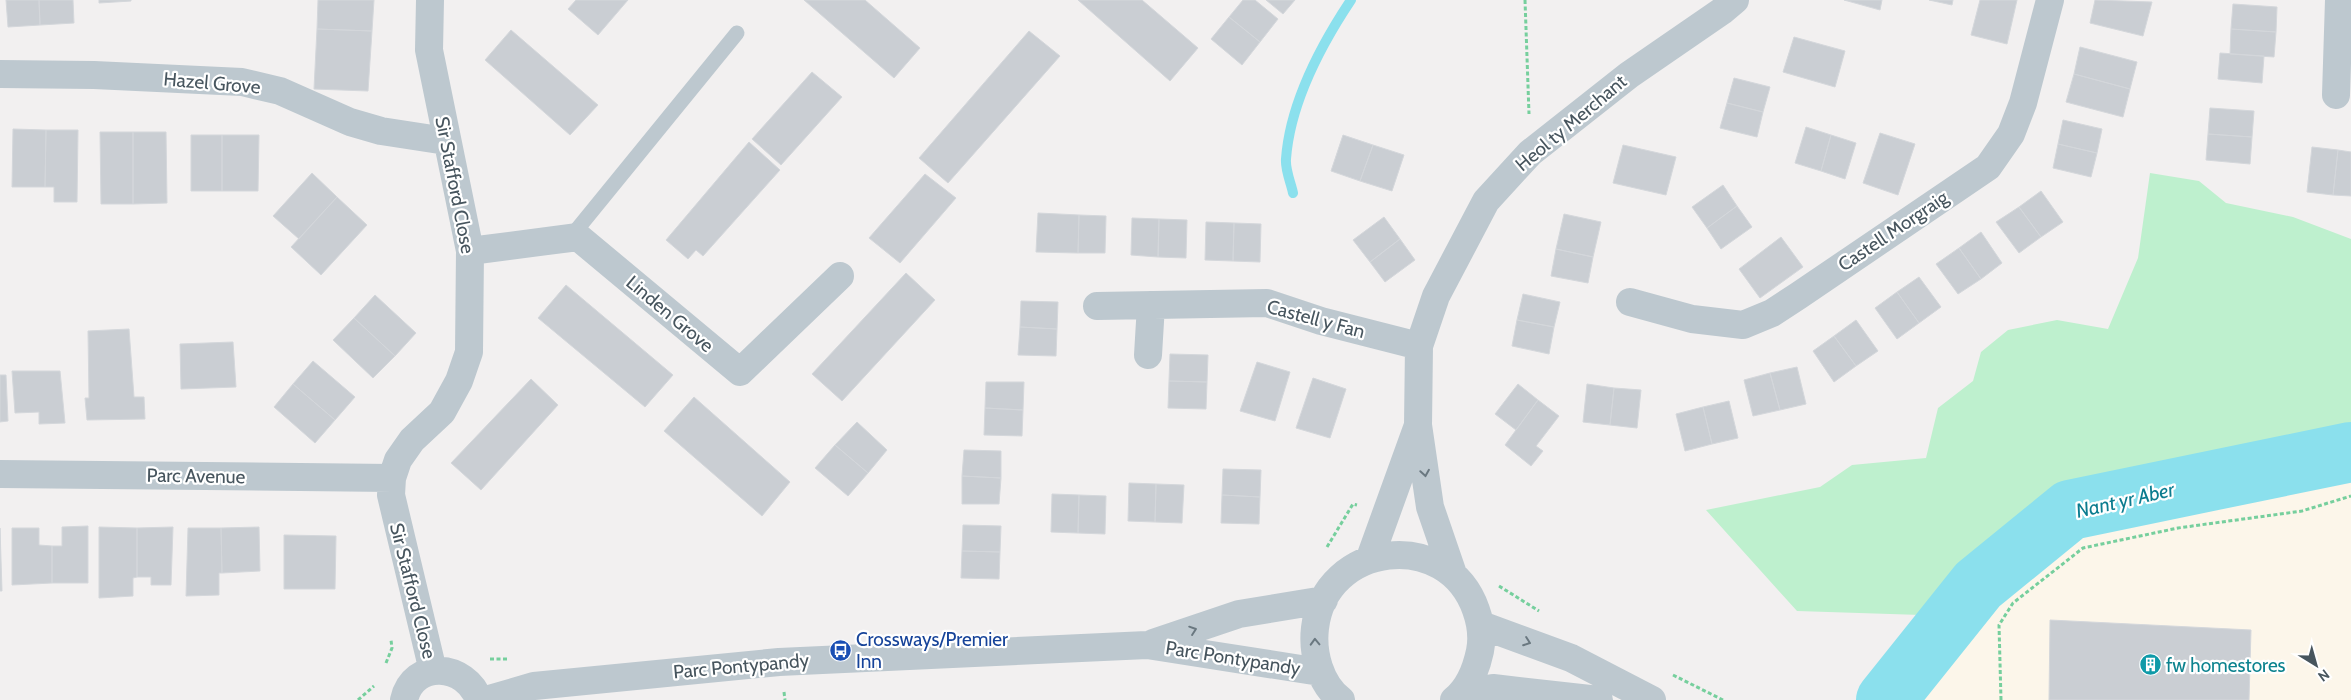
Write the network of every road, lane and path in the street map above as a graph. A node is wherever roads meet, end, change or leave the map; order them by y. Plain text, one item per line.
1 (430, 0) edge
2 (1525, 0) edge
3 (1735, 0) edge
4 (2050, 0) edge
5 (2339, 0) edge
6 (737, 33) dead end
7 (0, 74) edge
8 (2336, 95) dead end
9 (446, 141) junction
10 (1530, 153) junction
11 (570, 238) junction
12 (470, 252) junction
13 (840, 276) dead end
14 (1630, 302) dead end
15 (1151, 305) junction
16 (1097, 306) dead end
17 (1419, 346) junction
18 (1148, 355) dead end
19 (1418, 425) junction
20 (0, 474) edge
21 (392, 478) junction
22 (2351, 496) edge
23 (1370, 558) junction
24 (1453, 574) junction
25 (1498, 586) dead end
26 (1324, 600) junction
27 (1545, 614) dead end
28 (1481, 625) junction
29 (1147, 646) junction
30 (433, 671) junction
31 (1665, 671) dead end
32 (1320, 672) junction
33 (1457, 697) edge
34 (404, 700) edge
35 (479, 700) edge
36 (486, 700) edge
37 (1341, 700) edge
38 (1599, 700) edge
39 (1652, 700) edge
40 (1723, 700) edge
41 (2001, 700) edge

1 - 9 street, Sir Stafford Close
2 - 10 path
3 - 10 street, Heol ty Merchant
4 - 14 street, Castell Morgraig
5 - 8 street
6 - 11 lane
7 - 9 street, Hazel Grove
9 - 12 street, Sir Stafford Close
10 - 17 street, Heol ty Merchant
11 - 12 street
11 - 13 street, Linden Grove
12 - 21 street, Sir Stafford Close
15 - 16 street, Castell y Fan
15 - 17 street, Castell y Fan
15 - 18 street
17 - 19 street, Heol ty Merchant
19 - 23 street, Heol ty Merchant
19 -> 24 street, Heol ty Merchant
20 - 21 street, Parc Avenue
21 - 30 street, Sir Stafford Close
22 - 41 path
23 - 24 street
23 - 26 street
24 - 28 street
25 - 27 path
29 -> 26 street, Parc Pontypandy
32 -> 26 street
28 - 33 street
28 -> 39 street
29 - 32 street, Parc Pontypandy
29 - 36 street, Parc Pontypandy
30 - 34 street
30 - 35 street
31 - 40 path
32 - 37 street
33 - 38 street

